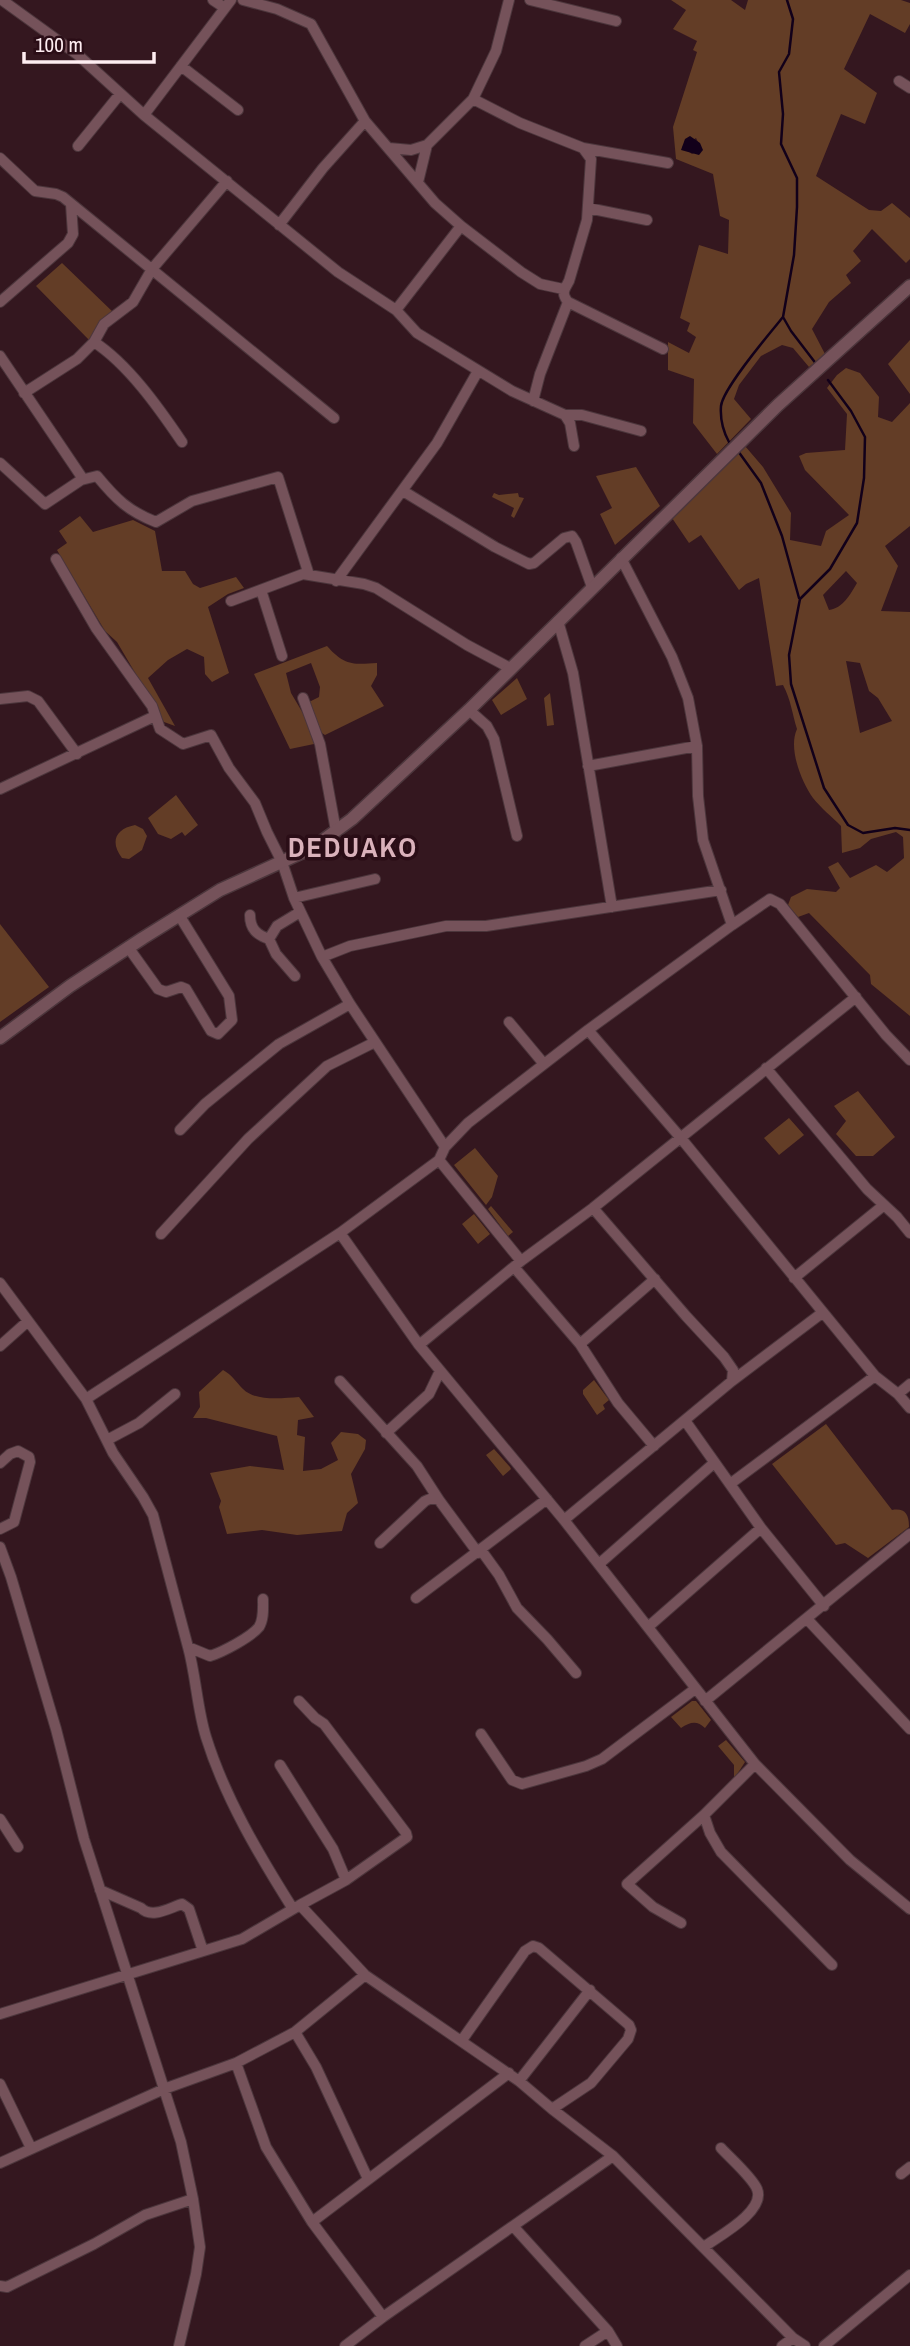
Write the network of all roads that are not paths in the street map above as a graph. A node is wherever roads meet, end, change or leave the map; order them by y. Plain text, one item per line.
1 (2, 0) edge
2 (213, 0) edge
3 (243, 0) edge
4 (509, 0) edge
5 (530, 0) edge
6 (228, 4) edge
7 (616, 21) dead end
8 (181, 66) junction
9 (899, 81) dead end
10 (910, 88) edge
11 (120, 94) junction
12 (474, 99) junction
13 (238, 110) dead end
14 (144, 115) junction
15 (365, 121) junction
16 (428, 145) junction
17 (78, 146) dead end
18 (389, 148) junction
19 (583, 148) junction
20 (0, 158) edge
21 (668, 163) dead end
22 (227, 181) junction
23 (418, 182) junction
24 (71, 204) junction
25 (588, 208) junction
26 (647, 220) dead end
27 (279, 225) junction
28 (461, 226) junction
29 (152, 269) junction
30 (910, 286) edge
31 (563, 289) junction
32 (0, 302) edge
33 (568, 302) junction
34 (396, 310) junction
35 (94, 342) junction
36 (663, 349) dead end
37 (0, 356) edge
38 (478, 371) junction
39 (24, 393) junction
40 (533, 401) junction
41 (565, 415) junction
42 (334, 418) dead end
43 (641, 431) dead end
44 (182, 442) dead end
45 (574, 446) dead end
46 (0, 463) edge
47 (81, 480) junction
48 (402, 491) junction
49 (621, 558) junction
50 (56, 559) dead end
51 (309, 575) junction
52 (337, 581) junction
53 (592, 587) junction
54 (261, 590) junction
55 (231, 601) dead end
56 (558, 621) junction
57 (282, 656) dead end
58 (510, 668) junction
59 (303, 698) dead end
60 (0, 699) edge
61 (470, 710) junction
62 (155, 716) junction
63 (697, 746) junction
64 (77, 754) junction
65 (588, 766) junction
66 (0, 789) edge
67 (336, 831) junction
68 (517, 836) dead end
69 (282, 862) junction
70 (374, 880) dead end
71 (721, 890) junction
72 (294, 898) junction
73 (612, 907) junction
74 (300, 912) junction
75 (179, 915) junction
76 (250, 915) dead end
77 (732, 925) junction
78 (270, 940) junction
79 (128, 947) junction
80 (322, 957) junction
81 (295, 976) dead end
82 (856, 997) junction
83 (350, 1004) junction
84 (509, 1022) dead end
85 (588, 1030) junction
86 (0, 1038) edge
87 (374, 1042) junction
88 (910, 1060) edge
89 (544, 1064) junction
90 (766, 1068) junction
91 (180, 1129) dead end
92 (680, 1137) junction
93 (445, 1147) junction
94 (439, 1160) junction
95 (884, 1205) junction
96 (593, 1208) junction
97 (340, 1233) junction
98 (910, 1233) edge
99 (161, 1234) dead end
100 (517, 1264) junction
101 (794, 1278) junction
102 (655, 1279) junction
103 (0, 1283) edge
104 (822, 1313) junction
105 (29, 1321) junction
106 (580, 1344) junction
107 (419, 1345) junction
108 (0, 1346) edge
109 (440, 1371) junction
110 (875, 1376) junction
111 (340, 1381) dead end
112 (733, 1381) junction
113 (910, 1384) edge
114 (175, 1394) dead end
115 (898, 1394) junction
116 (86, 1399) junction
117 (910, 1408) edge
118 (686, 1422) junction
119 (386, 1433) junction
120 (107, 1440) junction
121 (654, 1446) junction
122 (0, 1463) edge
123 (714, 1463) junction
124 (730, 1484) junction
125 (547, 1499) junction
126 (439, 1500) junction
127 (564, 1520) junction
128 (761, 1528) junction
129 (0, 1529) edge
130 (910, 1534) edge
131 (380, 1543) dead end
132 (0, 1547) edge
133 (480, 1551) junction
134 (599, 1564) junction
135 (416, 1598) dead end
136 (263, 1599) dead end
137 (824, 1606) junction
138 (807, 1619) junction
139 (648, 1627) junction
140 (188, 1647) junction
141 (576, 1673) dead end
142 (695, 1689) junction
143 (299, 1701) dead end
144 (705, 1701) junction
145 (909, 1727) edge
146 (481, 1734) dead end
147 (755, 1764) junction
148 (281, 1765) dead end
149 (704, 1815) junction
150 (0, 1819) edge
151 (18, 1847) dead end
152 (346, 1880) junction
153 (100, 1891) junction
154 (296, 1907) junction
155 (910, 1909) edge
156 (681, 1923) dead end
157 (203, 1951) junction
158 (832, 1965) dead end
159 (127, 1975) junction
160 (365, 1975) junction
161 (590, 1990) junction
162 (0, 2014) edge
163 (295, 2032) junction
164 (462, 2040) junction
165 (236, 2063) junction
166 (509, 2073) junction
167 (519, 2081) junction
168 (0, 2084) edge
169 (164, 2089) junction
170 (552, 2109) junction
171 (31, 2148) junction
172 (721, 2148) dead end
173 (612, 2156) junction
174 (0, 2163) edge
175 (368, 2179) junction
176 (193, 2199) junction
177 (312, 2222) junction
178 (513, 2226) junction
179 (705, 2246) junction
180 (908, 2282) edge
181 (0, 2286) edge
182 (383, 2317) junction
183 (608, 2331) junction
184 (793, 2337) junction
185 (178, 2346) edge
186 (345, 2346) edge
187 (585, 2346) edge
188 (617, 2346) edge
189 (782, 2346) edge
190 (805, 2346) edge
191 (824, 2346) edge

1 - 11 street
2 - 6 street
3 - 15 street
4 - 12 street
5 - 7 street
6 - 8 street
8 - 13 street
8 - 14 street
9 - 10 street
11 - 14 street
11 - 17 street
12 - 16 street
12 - 19 street
14 - 22 street
15 - 18 street
15 - 27 street
16 - 18 street
16 - 23 street
18 - 23 street
19 - 21 street
19 - 25 street
20 - 24 street
22 - 27 street
22 - 29 street
23 - 28 street
24 - 29 street
24 - 32 street
25 - 26 street
25 - 31 street
27 - 34 street
28 - 31 street
28 - 34 street
29 - 35 street
29 - 42 street
30 - 49 street
31 - 33 street
33 - 36 street
33 - 40 street
34 - 38 street
35 - 39 street
35 - 44 street
37 - 39 street
38 - 40 street
38 - 48 street
39 - 47 street
40 - 41 street
41 - 43 street
41 - 45 street
46 - 47 street
47 - 51 street
48 - 52 street
48 - 53 street
49 - 53 street
49 - 63 street
50 - 62 street
51 - 52 street
51 - 54 street
52 - 58 street
53 - 56 street
54 - 55 street
54 - 57 street
56 - 58 street
56 - 65 street
58 - 61 street
59 - 67 street
60 - 64 street
61 - 67 street
61 - 68 street
62 - 64 street
62 - 69 street
63 - 65 street
63 - 71 street
64 - 66 street
65 - 73 street
67 - 69 street
69 - 72 street
69 - 75 street
70 - 72 street
71 - 73 street
71 - 77 street
72 - 74 street
73 - 80 street
74 - 78 street
74 - 80 street
75 - 79 street
75 - 79 street
76 - 78 street
77 - 82 street
77 - 85 street
78 - 81 street
79 - 86 street
80 - 83 street
82 - 88 street
82 - 90 street
83 - 87 street
83 - 91 street
84 - 89 street
85 - 89 street
85 - 92 street
87 - 93 street
87 - 99 street
89 - 93 street
90 - 92 street
90 - 95 street
92 - 96 street
92 - 101 street
93 - 94 street
94 - 97 street
94 - 100 street
95 - 98 street
95 - 101 street
96 - 100 street
96 - 102 street
97 - 107 street
97 - 116 street
100 - 106 street
100 - 107 street
101 - 104 street
102 - 106 street
102 - 112 street
103 - 105 street
104 - 110 street
104 - 112 street
105 - 108 street
105 - 116 street
106 - 121 street
107 - 109 street
109 - 119 street
109 - 125 street
110 - 115 street
110 - 124 street
111 - 119 street
112 - 118 street
113 - 115 street
114 - 120 street
115 - 117 street
116 - 120 street
118 - 121 street
118 - 123 street
119 - 126 street
120 - 140 street
121 - 127 street
122 - 129 street
123 - 124 street
123 - 134 street
124 - 128 street
125 - 127 street
125 - 133 street
126 - 131 street
126 - 133 street
127 - 134 street
128 - 137 street
128 - 139 street
130 - 137 street
132 - 153 street
133 - 135 street
133 - 141 street
134 - 139 street
136 - 140 street
137 - 138 street
138 - 144 street
138 - 145 street
139 - 142 street
140 - 154 street
142 - 144 street
142 - 146 street
143 - 152 street
144 - 147 street
147 - 149 street
147 - 155 street
148 - 152 street
149 - 156 street
149 - 158 street
150 - 151 street
152 - 154 street
153 - 157 street
153 - 159 street
154 - 157 street
154 - 160 street
157 - 159 street
159 - 162 street
159 - 169 street
160 - 163 street
160 - 164 street
161 - 164 street
161 - 167 street
161 - 170 street
163 - 165 street
163 - 175 street
164 - 166 street
165 - 169 street
165 - 177 street
166 - 167 street
166 - 175 street
167 - 170 street
168 - 171 street
169 - 171 street
169 - 176 street
170 - 173 street
171 - 174 street
172 - 179 street
173 - 178 street
173 - 179 street
175 - 177 street
176 - 181 street
176 - 185 street
177 - 182 street
178 - 182 street
178 - 183 street
179 - 184 street
180 - 191 street
182 - 186 street
183 - 187 street
183 - 188 street
184 - 189 street
184 - 190 street

